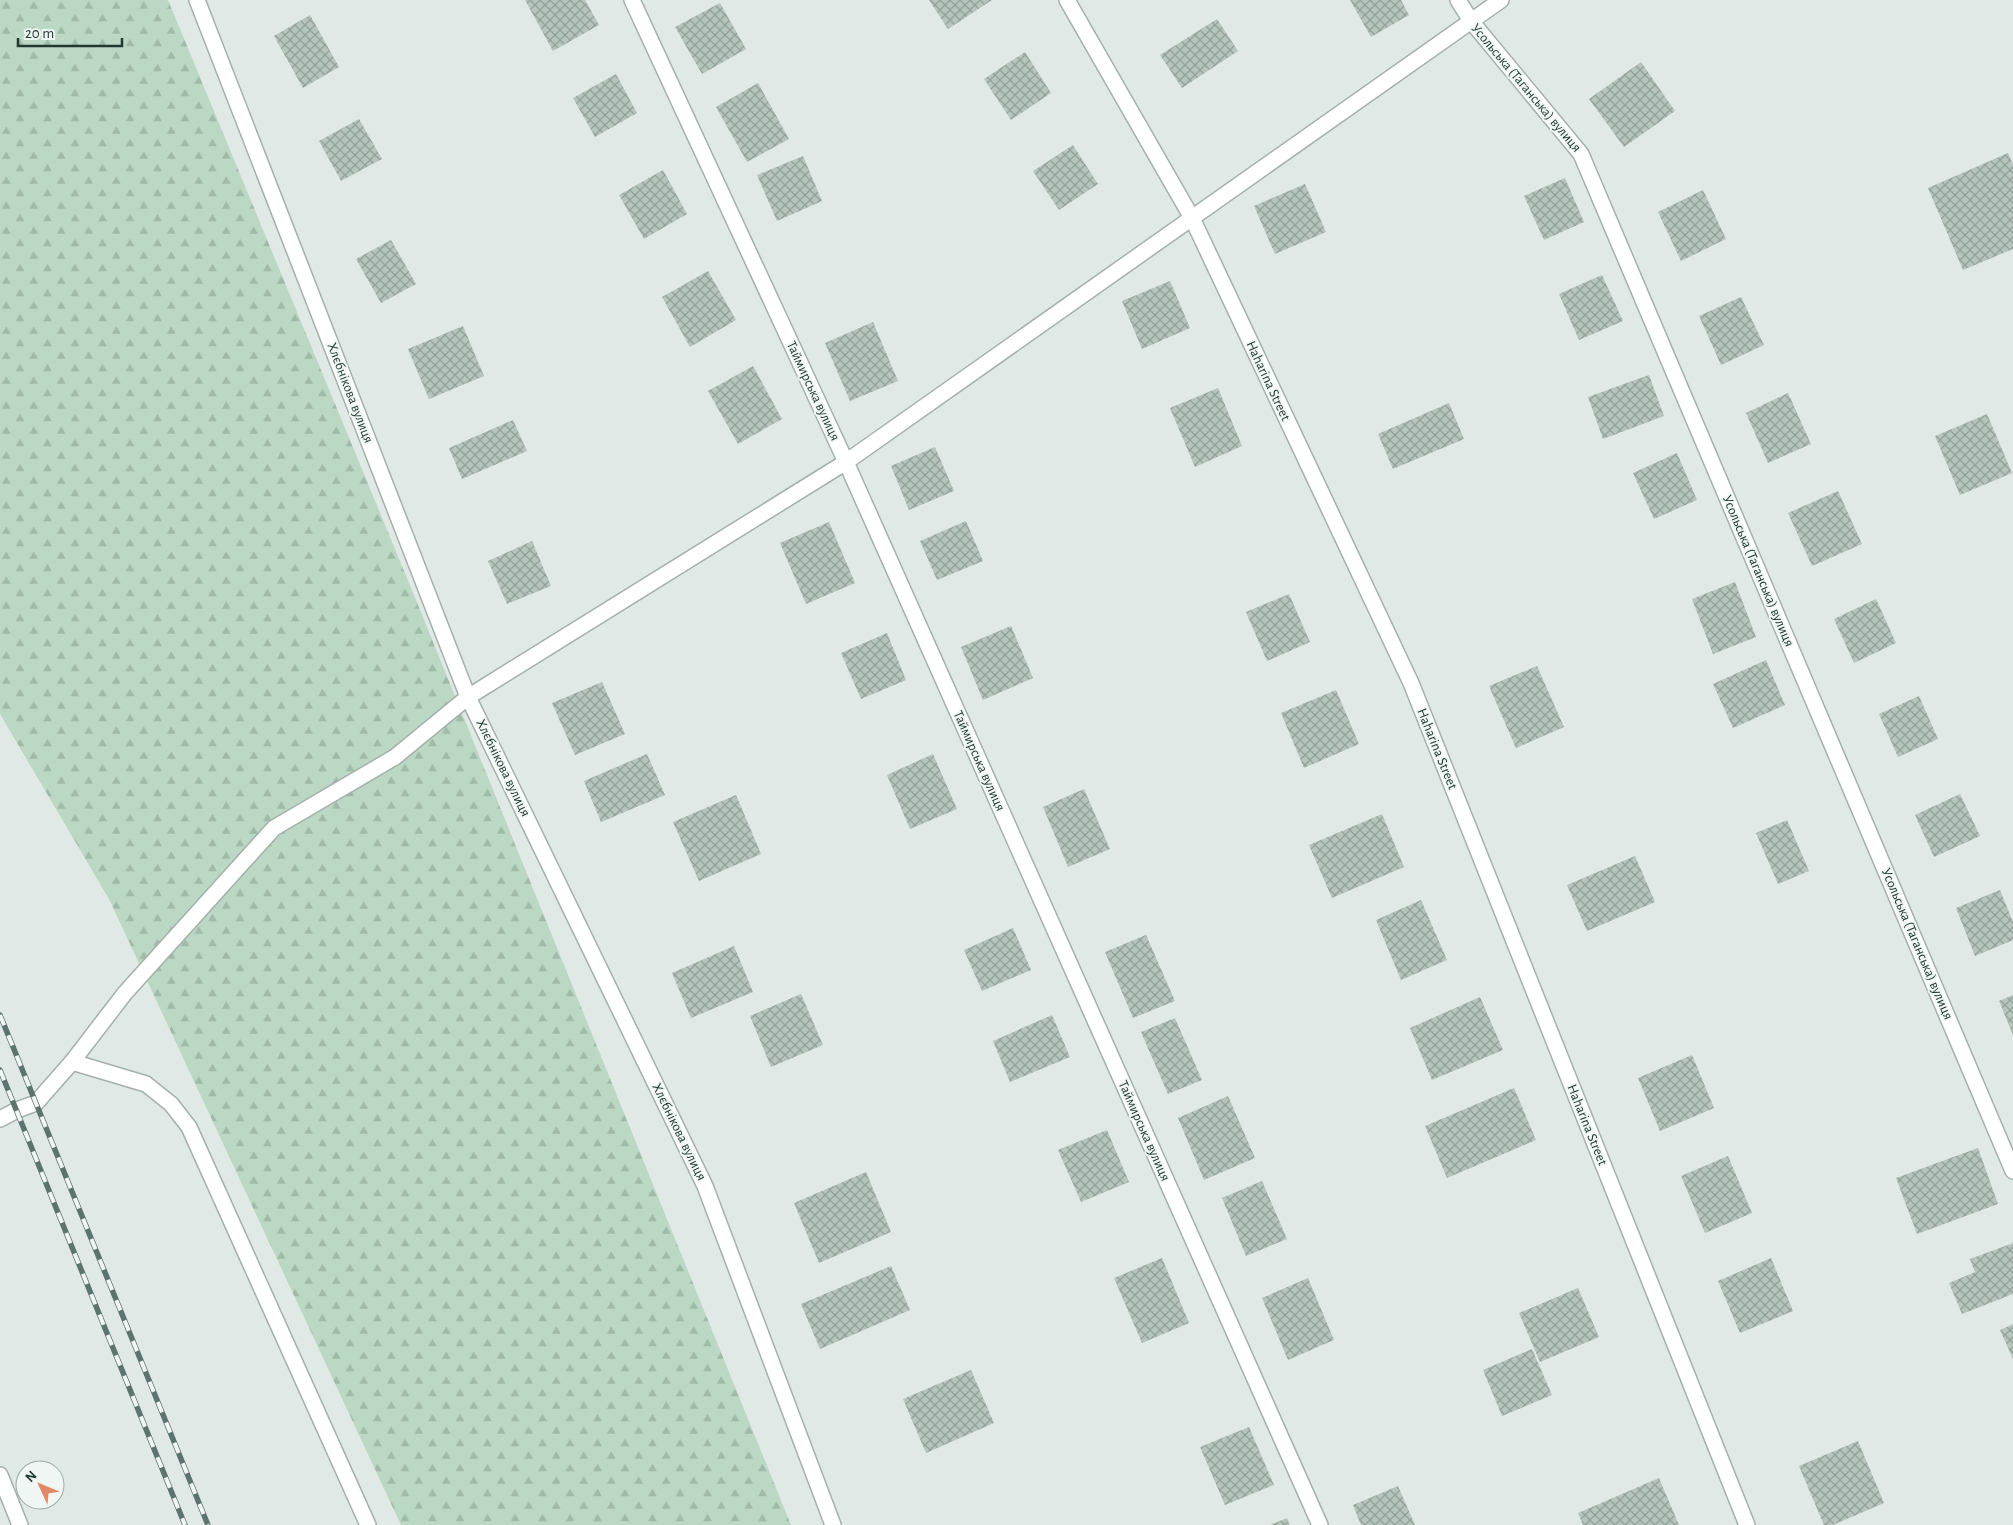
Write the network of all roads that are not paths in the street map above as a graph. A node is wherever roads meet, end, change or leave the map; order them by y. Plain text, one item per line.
1 (197, 0) edge
2 (632, 0) edge
3 (1067, 0) edge
4 (1458, 0) edge
5 (1501, 0) edge
6 (1471, 22) junction
7 (1192, 218) junction
8 (846, 462) junction
9 (468, 697) junction
10 (72, 1062) junction
11 (0, 1119) edge
12 (2013, 1171) edge
13 (0, 1475) edge
14 (20, 1525) edge
15 (368, 1525) edge
16 (833, 1525) edge
17 (1320, 1525) edge
18 (1747, 1525) edge

1 - 9 street, Хлєбнікова вулиця
2 - 8 street, Таймирська вулиця
3 - 7 street, Haharina Street
4 - 6 street, Усольська (Таганська) вулиця
5 - 6 street
6 - 7 street
6 - 12 street, Усольська (Таганська) вулиця
7 - 8 street
7 - 18 street, Haharina Street
8 - 9 street
8 - 17 street, Таймирська вулиця
9 - 10 street
9 - 16 street, Хлєбнікова вулиця
10 - 11 street
10 - 15 street
13 - 14 street

